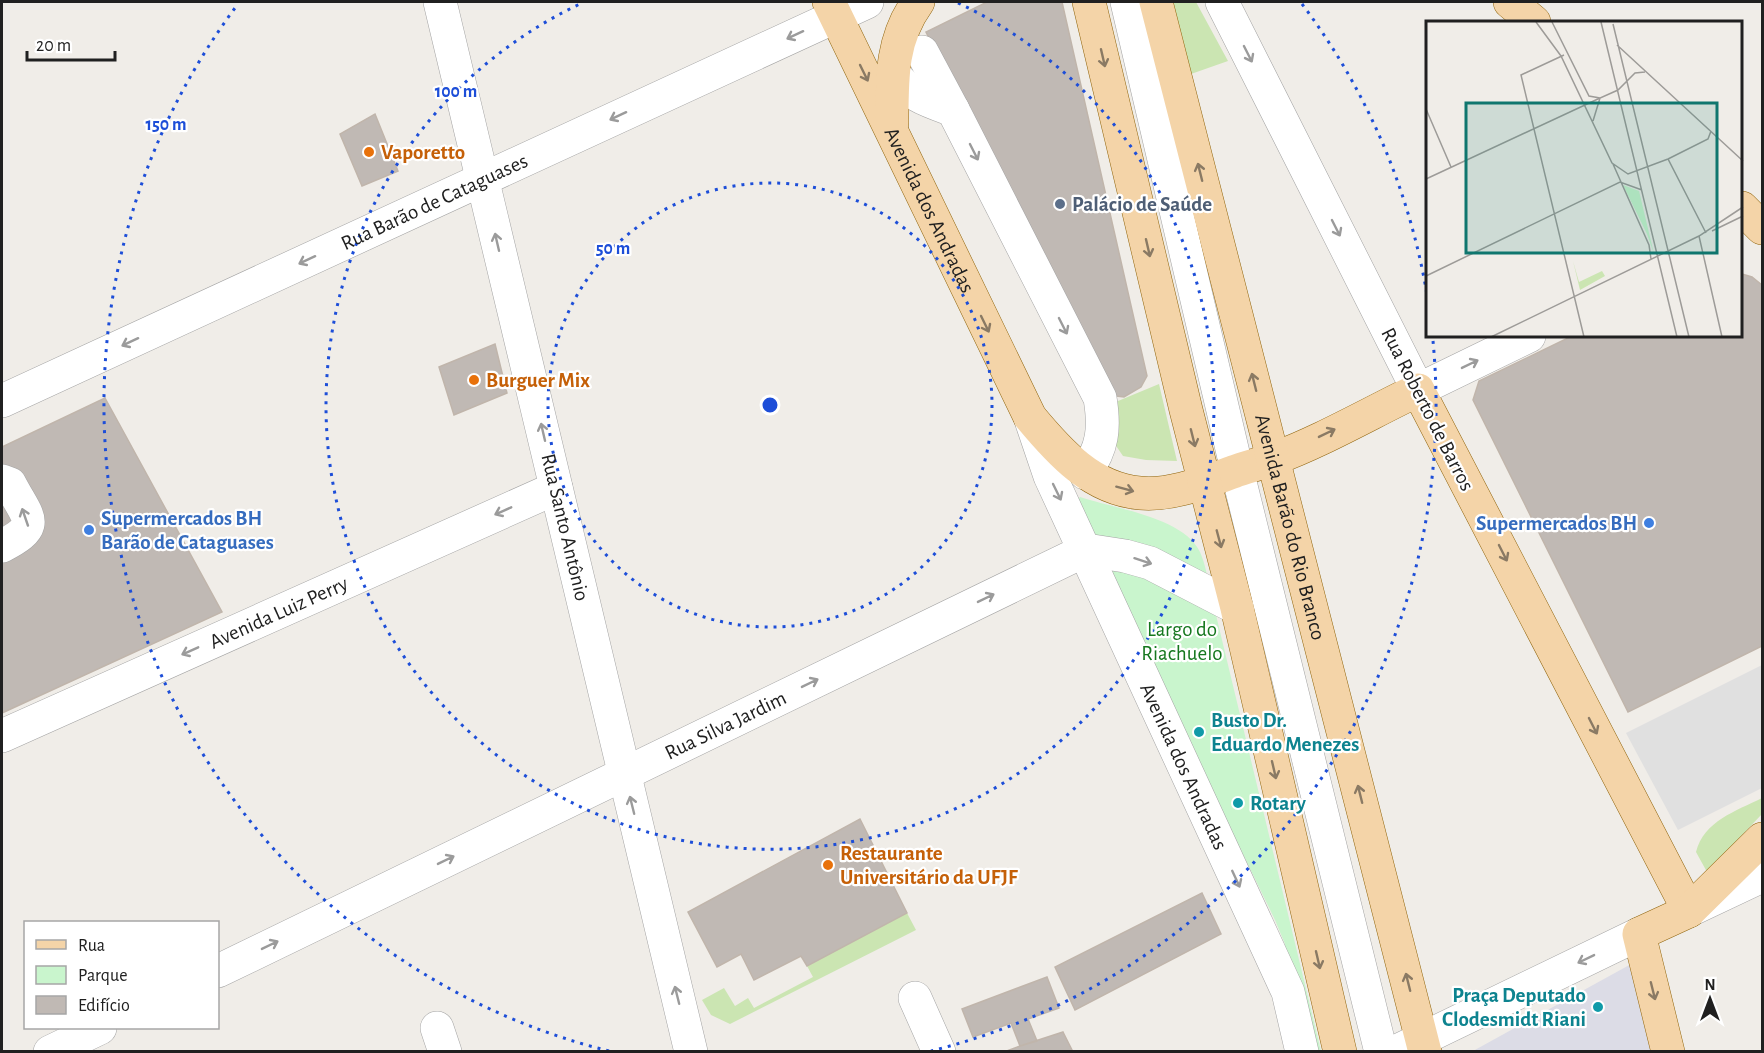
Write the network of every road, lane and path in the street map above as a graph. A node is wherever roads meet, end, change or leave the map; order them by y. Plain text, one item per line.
1 (440, 2) edge
2 (867, 2) edge
3 (918, 2) edge
4 (1089, 2) edge
5 (1127, 2) edge
6 (1156, 2) edge
7 (1222, 2) edge
8 (1510, 2) edge
9 (833, 8) edge
10 (1533, 21) edge
11 (922, 52) dead end
12 (892, 72) junction
13 (953, 110) junction
14 (892, 130) junction
15 (482, 179) junction
16 (1743, 209) edge
17 (1762, 228) edge
18 (1525, 338) edge
19 (1418, 390) junction
20 (2, 401) edge
21 (1030, 417) junction
22 (1274, 459) junction
23 (1237, 470) junction
24 (1085, 473) junction
25 (2, 481) edge
26 (1204, 483) junction
27 (556, 488) junction
28 (2, 546) edge
29 (1086, 550) junction
30 (1237, 608) junction
31 (2, 736) edge
32 (624, 774) junction
33 (1762, 839) edge
34 (1762, 876) edge
35 (1689, 911) junction
36 (1639, 934) junction
37 (219, 970) edge
38 (915, 998) dead end
39 (98, 1029) edge
40 (1414, 1047) edge
41 (50, 1052) edge
42 (691, 1052) edge
43 (939, 1052) edge
44 (1302, 1052) edge
45 (1340, 1052) edge
46 (1381, 1052) edge
47 (1668, 1052) edge

1 - 15 street, Rua Santo Antônio
2 - 9 street, Rua Barão de Cataguases
3 - 12 main road
4 -> 26 main road
5 - 23 street, Avenida Barão do Rio Branco
22 -> 6 main road, Avenida Barão do Rio Branco
7 -> 19 street, Rua Roberto de Barros
8 - 10 main road
9 -> 14 main road, Avenida dos Andradas
9 -> 15 street, Rua Barão de Cataguases
11 - 13 street
12 - 13 street
12 - 14 main road
13 -> 24 street
14 -> 21 main road, Avenida dos Andradas
15 -> 20 street, Rua Barão de Cataguases
27 -> 15 street, Rua Santo Antônio
16 - 17 main road
19 -> 18 street
22 -> 19 main road
19 -> 35 main road, Rua Roberto de Barros
21 - 24 main road, Avenida dos Andradas
21 -> 29 street, Avenida dos Andradas
22 - 23 main road, Avenida dos Andradas
40 -> 22 main road, Avenida Barão do Rio Branco
23 - 26 main road, Avenida dos Andradas
23 - 46 street, Avenida Barão do Rio Branco
24 -> 26 main road, Avenida dos Andradas
28 -> 25 street
26 -> 30 main road
27 -> 31 street, Avenida Luiz Perry
27 - 32 street, Rua Santo Antônio
29 -> 30 street
32 -> 29 street, Rua Silva Jardim
29 -> 44 street, Avenida dos Andradas
30 -> 45 main road
37 -> 32 street, Rua Silva Jardim
42 -> 32 street, Rua Santo Antônio
33 - 35 main road
34 - 35 street
35 - 36 main road
36 -> 40 street
36 -> 47 main road
38 - 43 street
39 - 41 street

